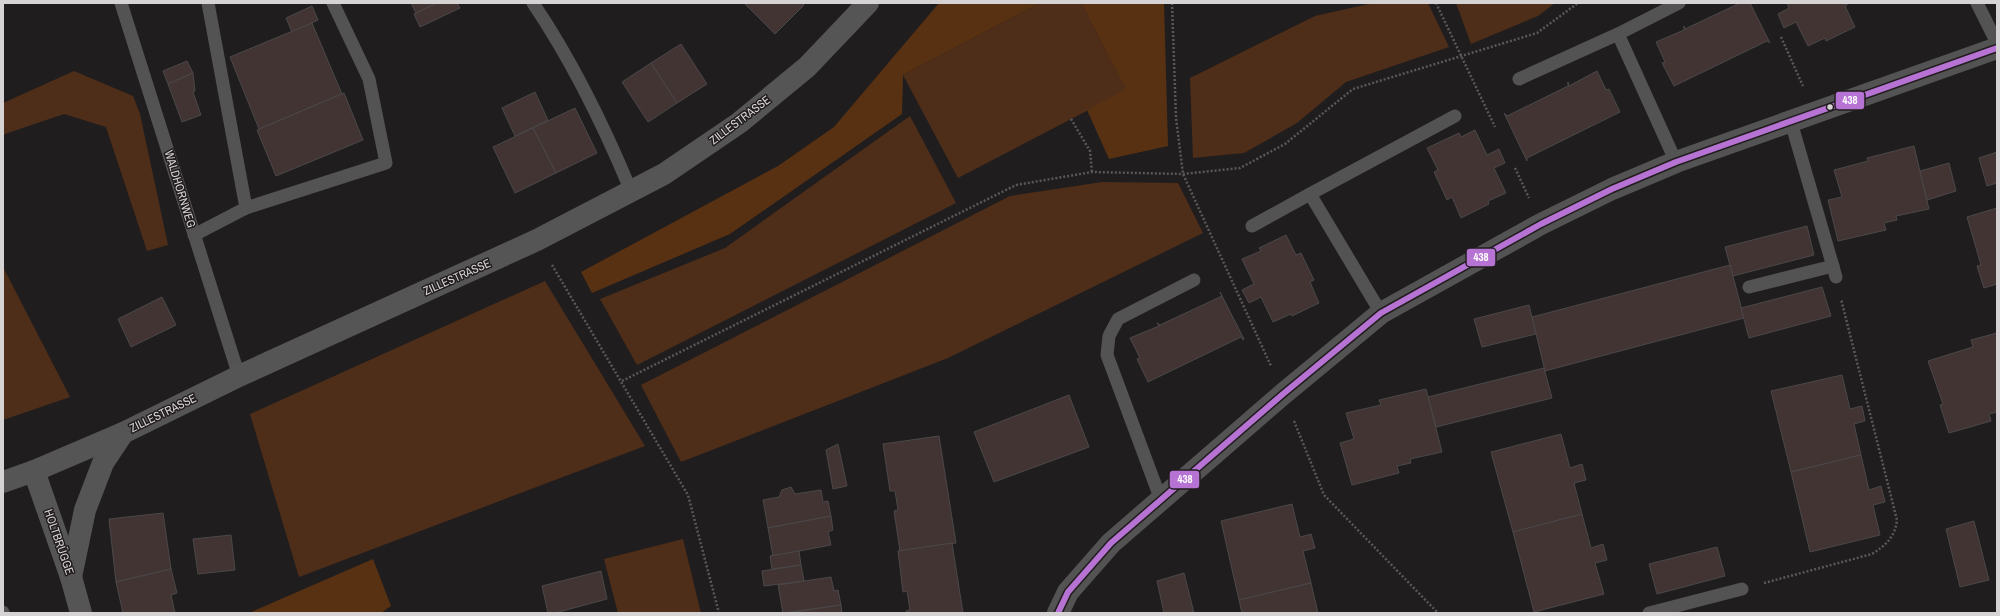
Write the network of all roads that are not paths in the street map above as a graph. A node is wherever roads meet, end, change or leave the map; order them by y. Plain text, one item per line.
1 (121, 3) edge
2 (208, 3) edge
3 (333, 3) edge
4 (533, 3) edge
5 (868, 3) edge
6 (1679, 3) edge
7 (1977, 3) edge
8 (1618, 34) junction
9 (1997, 43) edge
10 (1997, 48) edge
11 (1519, 79) dead end
12 (1455, 116) dead end
13 (1791, 122) junction
14 (1676, 162) junction
15 (631, 191) junction
16 (1310, 194) junction
17 (246, 208) junction
18 (1252, 226) dead end
19 (194, 235) junction
20 (1194, 280) dead end
21 (1749, 287) dead end
22 (1381, 313) junction
23 (239, 376) junction
24 (123, 433) junction
25 (34, 471) junction
26 (3, 482) edge
27 (1161, 500) junction
28 (71, 577) junction
29 (1742, 588) road end
30 (81, 613) edge
31 (1058, 613) edge
32 (1649, 613) edge

1 - 19 lane, WALDHORNWEG
2 - 17 lane
3 - 17 lane
4 - 15 lane
5 - 15 main road, ZILLESTRASSE
6 - 8 lane
7 - 9 lane
8 - 11 lane
8 - 14 lane
10 - 13 street
12 - 16 lane
13 - 14 street
13 - 21 lane
14 - 22 street
15 - 23 main road, ZILLESTRASSE
16 - 18 lane
16 - 22 lane
17 - 19 lane
19 - 23 lane, WALDHORNWEG
20 - 27 lane
22 - 27 street
23 - 24 main road, ZILLESTRASSE
24 - 25 main road, ZILLESTRASSE
24 - 28 main road
25 - 26 main road, ZILLESTRASSE
25 - 28 main road, HOLTBRÜGGE
27 - 31 street
28 - 30 main road, HOLTBRÜGGE
29 - 32 lane

